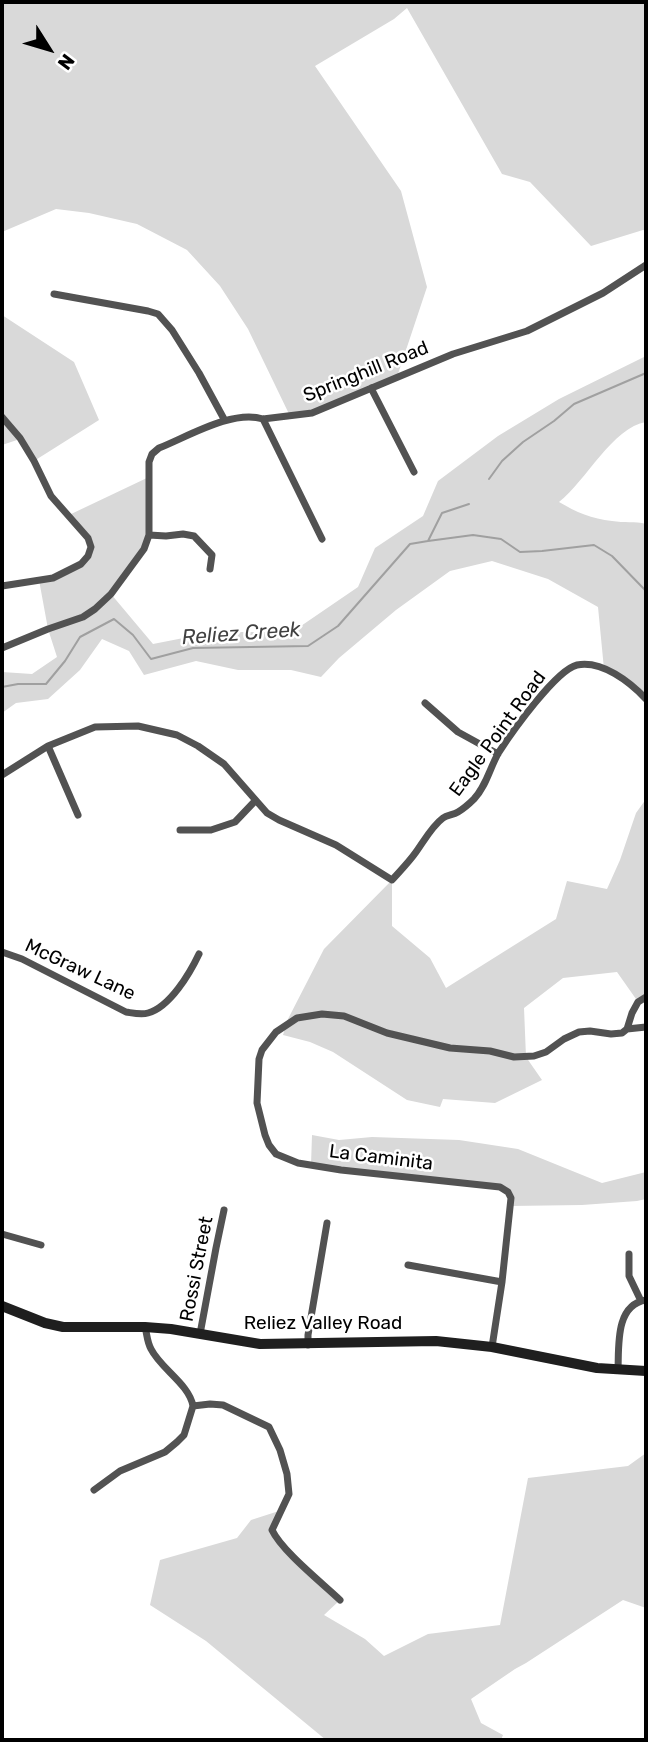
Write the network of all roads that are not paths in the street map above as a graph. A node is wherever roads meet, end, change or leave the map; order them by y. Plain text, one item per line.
1 (646, 265) edge
2 (54, 294) dead end
3 (371, 388) junction
4 (2, 417) edge
5 (224, 419) junction
6 (263, 419) junction
7 (414, 472) dead end
8 (149, 535) junction
9 (322, 539) dead end
10 (211, 569) dead end
11 (2, 586) edge
12 (2, 649) edge
13 (646, 699) edge
14 (425, 703) dead end
15 (48, 746) junction
16 (498, 754) junction
17 (2, 775) edge
18 (255, 801) junction
19 (78, 815) dead end
20 (180, 830) dead end
21 (2, 952) edge
22 (199, 954) dead end
23 (646, 997) edge
24 (646, 1027) edge
25 (627, 1029) junction
26 (224, 1210) dead end
27 (327, 1223) dead end
28 (2, 1234) edge
29 (41, 1245) dead end
30 (629, 1254) dead end
31 (408, 1265) dead end
32 (502, 1282) junction
33 (643, 1301) edge
34 (2, 1306) edge
35 (145, 1327) junction
36 (200, 1334) junction
37 (308, 1345) junction
38 (492, 1348) junction
39 (618, 1370) junction
40 (646, 1371) edge
41 (193, 1406) junction
42 (94, 1490) dead end
43 (340, 1600) dead end

1 - 3 street, Springhill Road
2 - 5 street
3 - 6 street, Springhill Road
3 - 7 street
4 - 11 street
5 - 6 street, Springhill Road
5 - 8 street, Springhill Road
6 - 9 street
8 - 10 street
8 - 12 street, Springhill Road
13 - 16 street, Eagle Point Road
14 - 16 street
15 - 17 street
15 - 18 street
15 - 19 street
16 - 18 street, Eagle Point Road
18 - 20 street
21 - 22 street, McGraw Lane
23 - 25 street
24 - 25 street
25 - 32 street, La Caminita
26 - 36 street, Rossi Street
27 - 37 street
28 - 29 street
30 - 33 street
31 - 32 street
32 - 38 street, La Caminita
33 - 39 street
34 - 35 main road, Reliez Valley Road
35 - 36 main road, Reliez Valley Road
35 - 41 street
36 - 37 main road, Reliez Valley Road
37 - 38 main road, Reliez Valley Road
38 - 39 main road, Reliez Valley Road
39 - 40 main road, Reliez Valley Road
41 - 42 street
41 - 43 street

